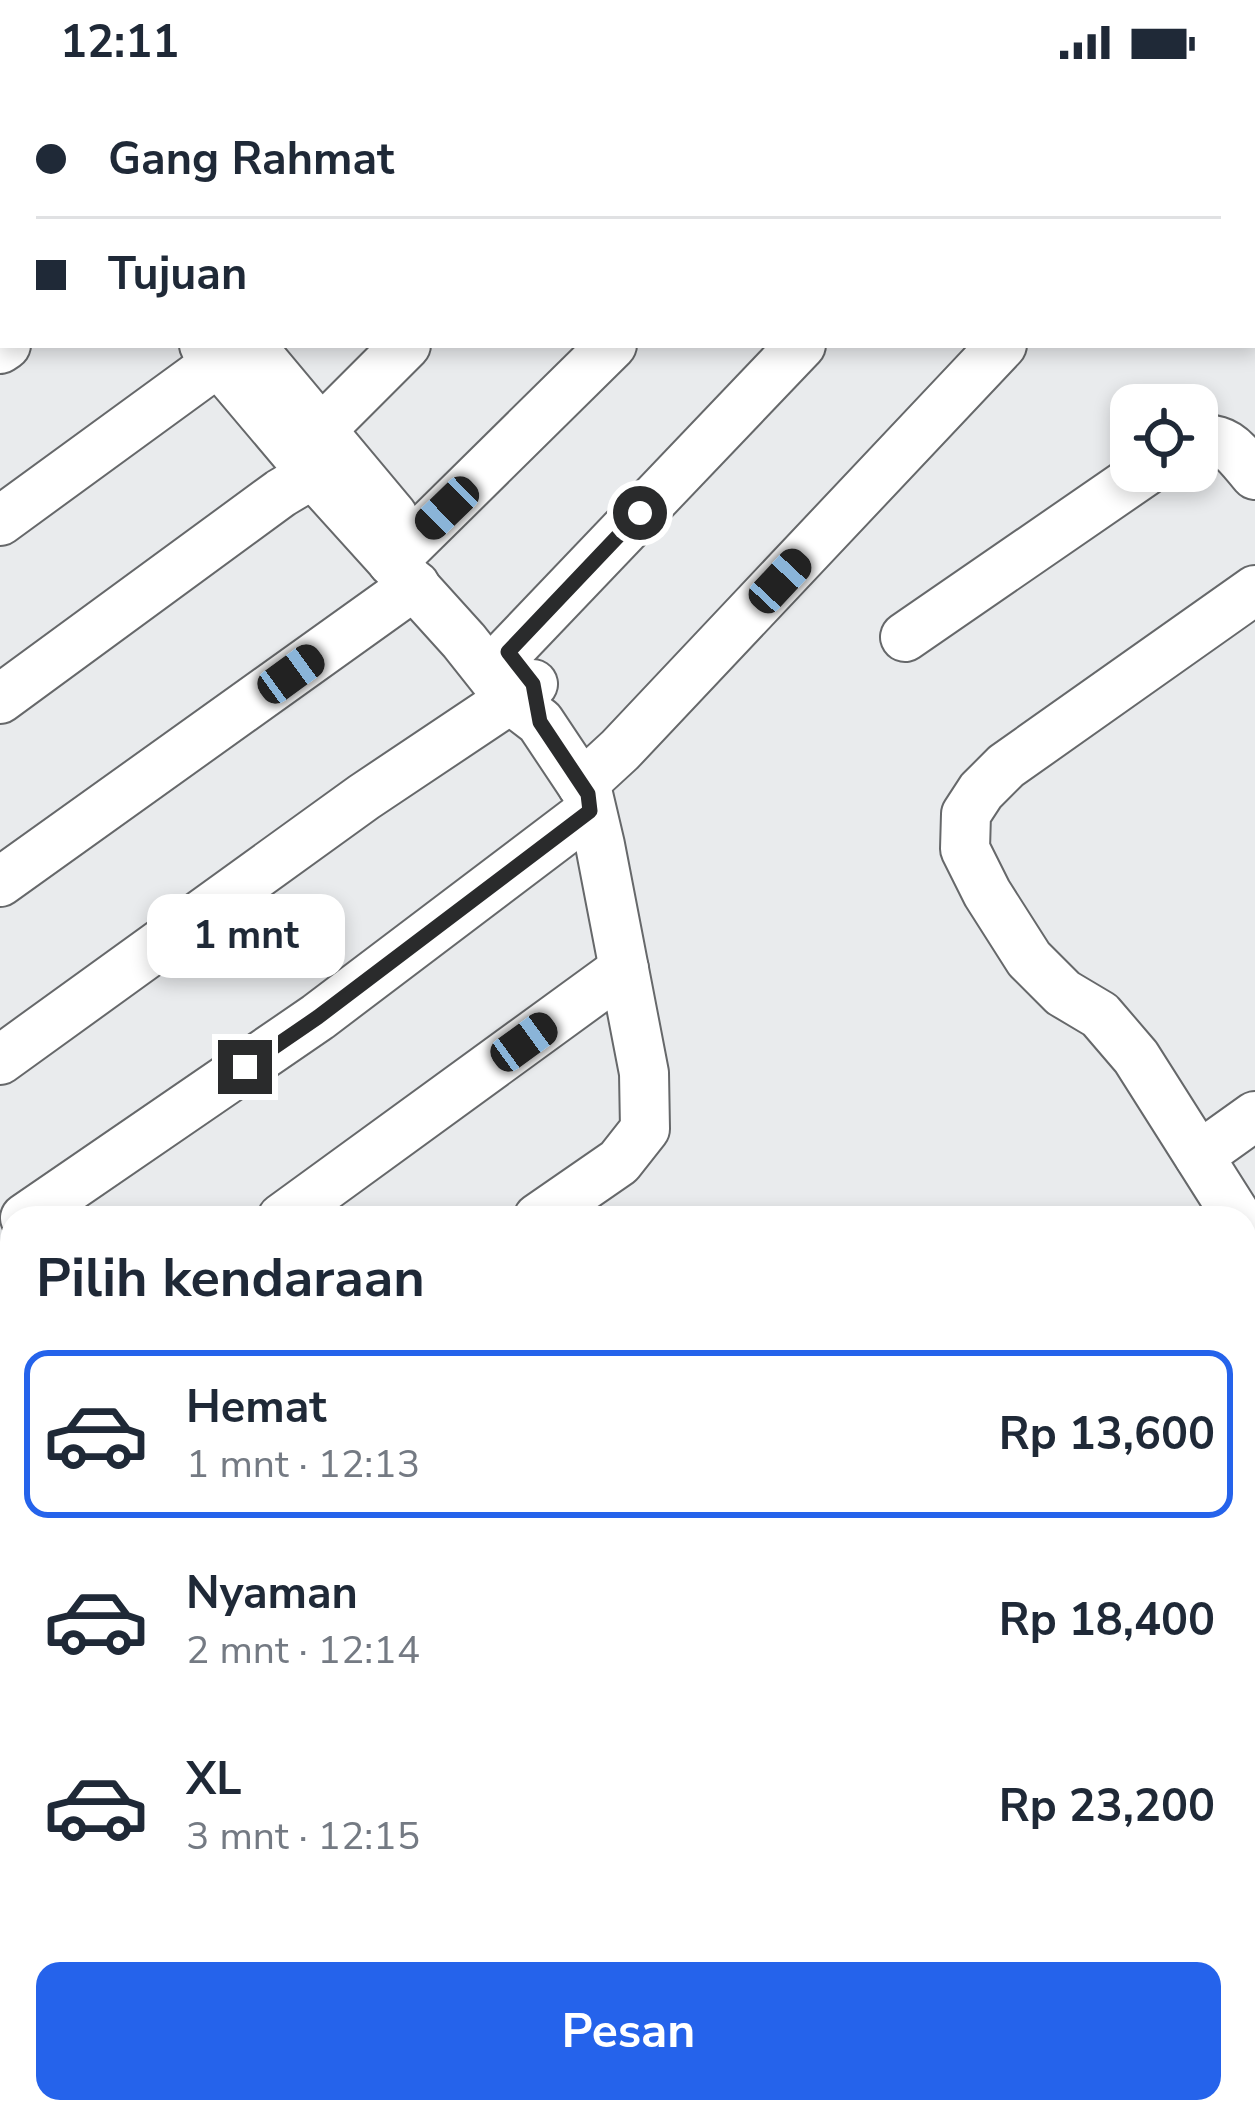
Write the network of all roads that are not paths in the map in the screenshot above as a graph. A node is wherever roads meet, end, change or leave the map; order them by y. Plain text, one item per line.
1 (404, 348) edge
2 (609, 348) edge
3 (799, 348) edge
4 (999, 348) edge
5 (224, 351) edge
6 (1218, 441) edge
7 (317, 452) junction
8 (1255, 475) edge
9 (1116, 492) edge
10 (0, 521) edge
11 (407, 563) junction
12 (1255, 590) edge
13 (905, 637) dead end
14 (523, 690) junction
15 (0, 699) edge
16 (586, 798) junction
17 (0, 882) edge
18 (624, 969) junction
19 (0, 1060) edge
20 (1255, 1116) edge
21 (1199, 1156) junction
22 (42, 1206) edge
23 (298, 1206) edge
24 (555, 1206) edge
25 (1230, 1206) edge

1 - 7 street
2 - 11 street
3 - 14 street
4 - 16 street
5 - 7 street
5 - 10 street
6 - 8 street
7 - 11 street
7 - 15 street
9 - 13 street
11 - 14 street
11 - 17 street
12 - 21 street
14 - 16 street
14 - 19 street
16 - 18 street
16 - 22 street
18 - 23 street
18 - 24 street
20 - 21 street
21 - 25 street

